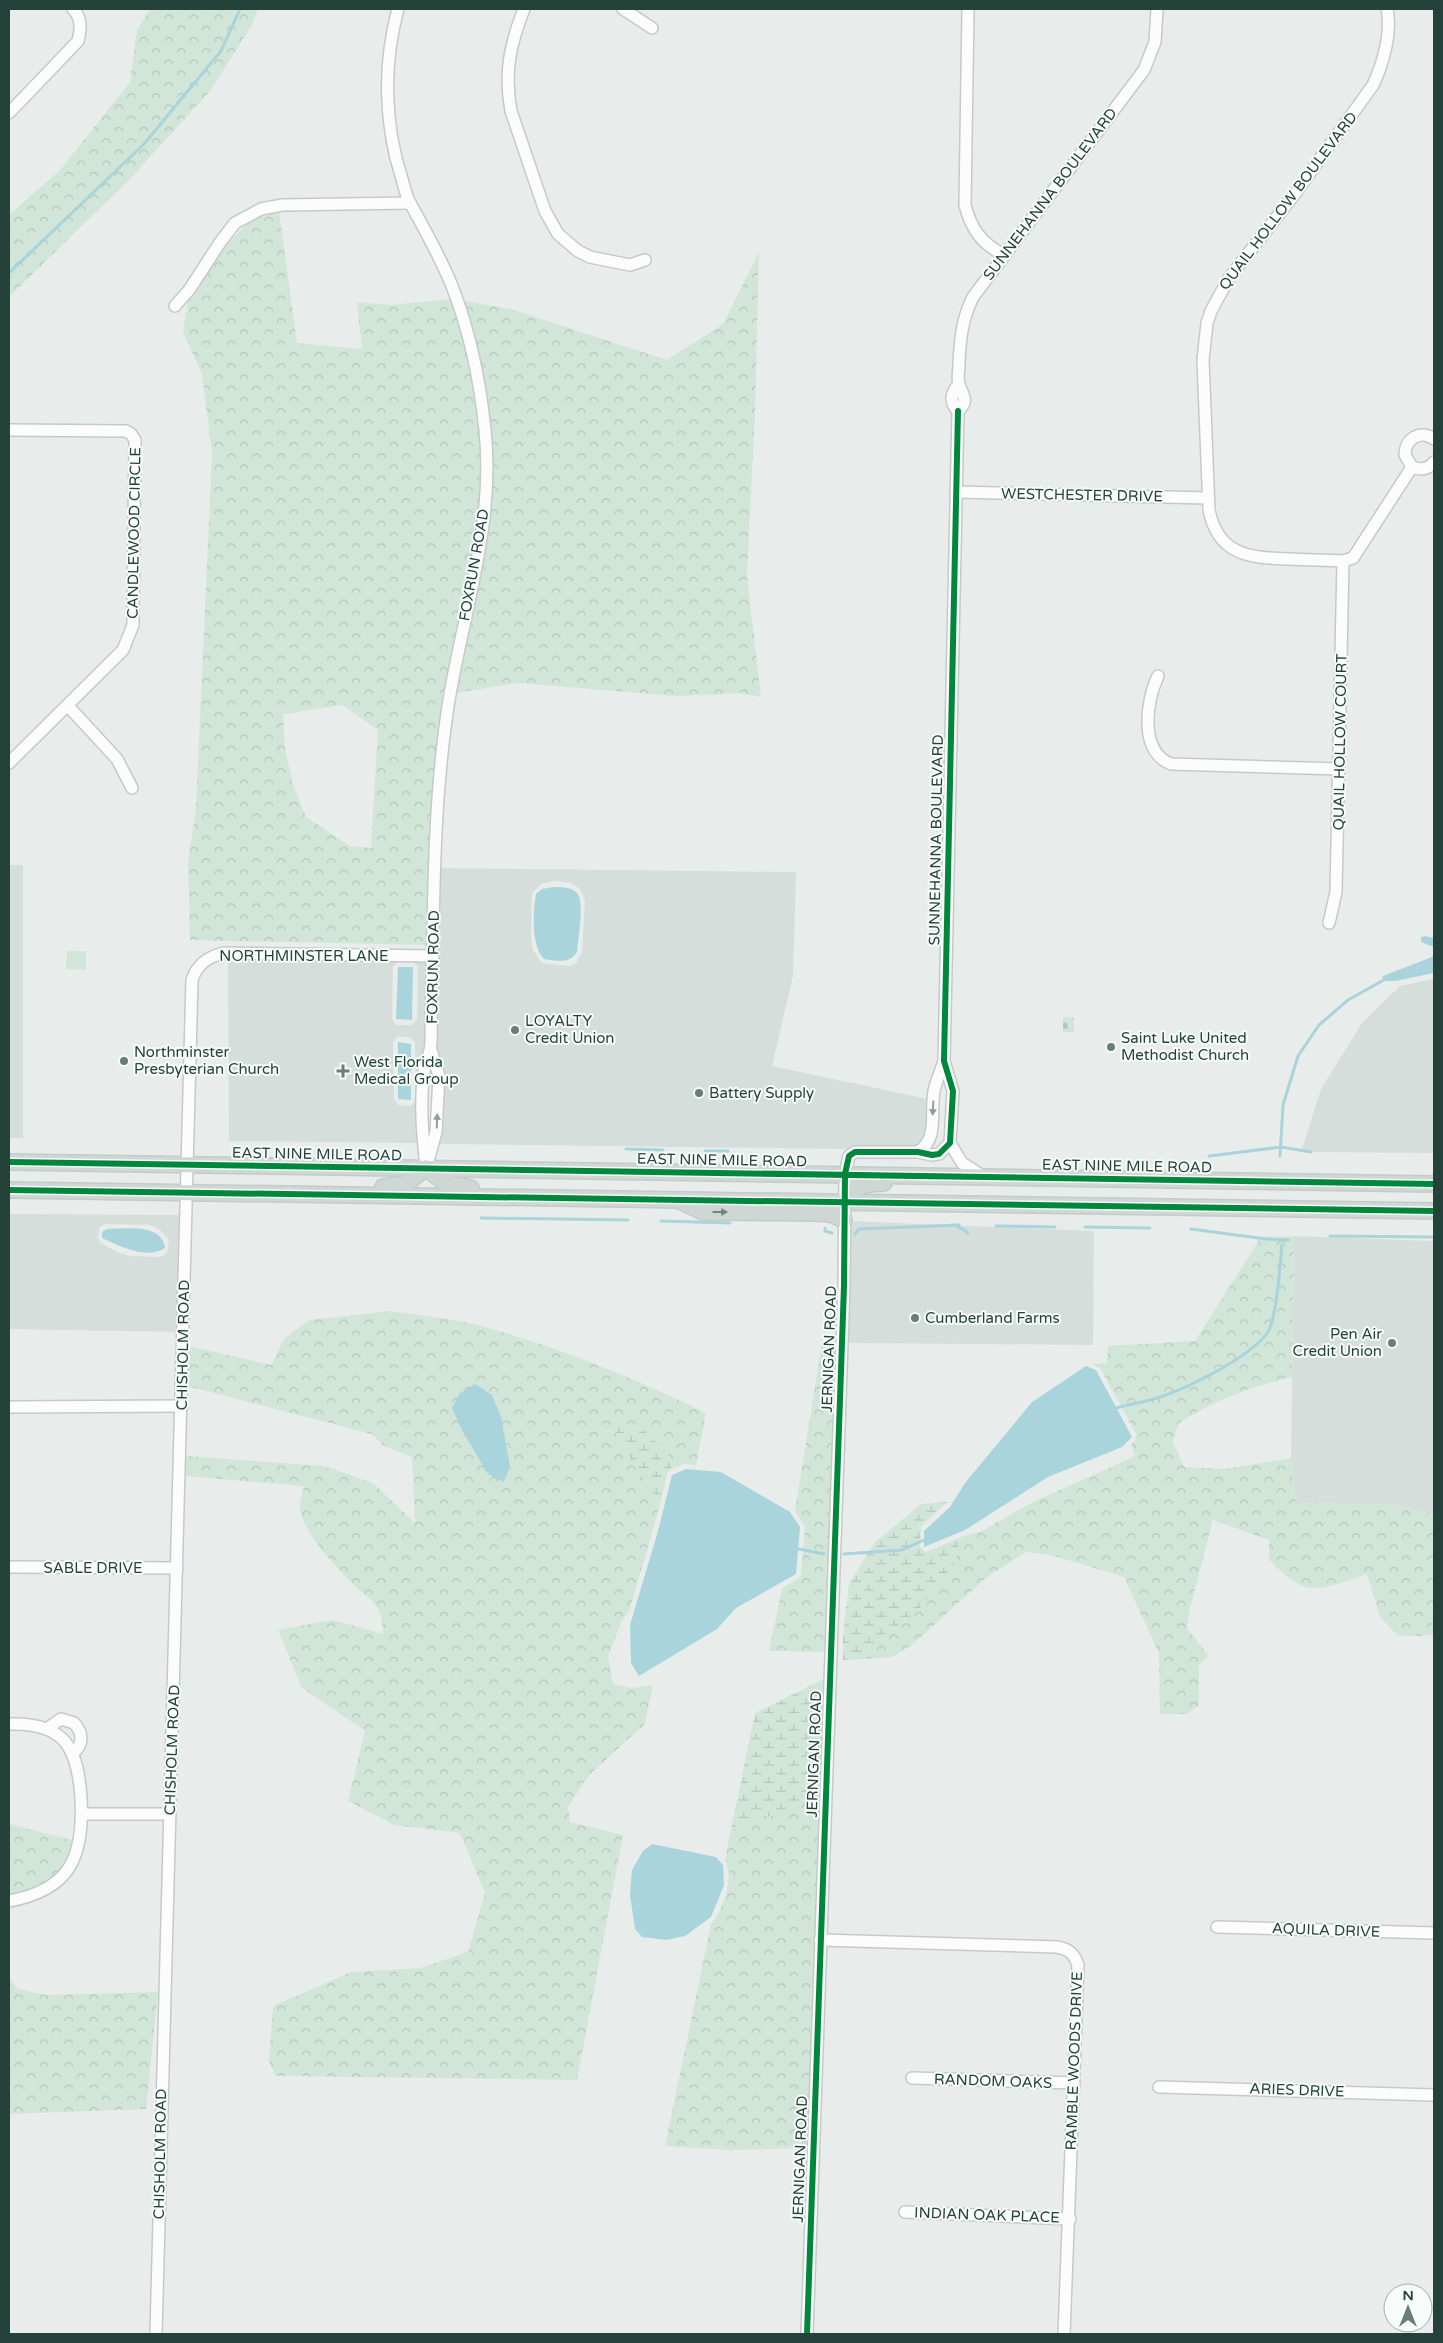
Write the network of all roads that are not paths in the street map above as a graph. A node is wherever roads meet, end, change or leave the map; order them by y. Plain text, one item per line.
1 (73, 9) edge
2 (398, 9) edge
3 (524, 9) edge
4 (623, 9) edge
5 (968, 9) edge
6 (1157, 9) edge
7 (1387, 9) edge
8 (652, 28) dead end
9 (9, 114) edge
10 (410, 203) junction
11 (1004, 255) junction
12 (645, 260) dead end
13 (175, 306) dead end
14 (9, 430) edge
15 (1434, 440) edge
16 (1434, 462) edge
17 (1412, 467) junction
18 (956, 492) junction
19 (1208, 498) junction
20 (1344, 561) junction
21 (1158, 676) dead end
22 (68, 706) junction
23 (9, 763) edge
24 (1339, 769) junction
25 (132, 788) dead end
26 (1329, 923) dead end
27 (433, 956) junction
28 (944, 1061) junction
29 (950, 1143) junction
30 (918, 1152) junction
31 (9, 1162) edge
32 (187, 1165) junction
33 (426, 1168) junction
34 (846, 1174) junction
35 (984, 1177) junction
36 (1094, 1178) junction
37 (1434, 1184) edge
38 (9, 1190) edge
39 (187, 1192) junction
40 (230, 1192) junction
41 (648, 1198) junction
42 (674, 1198) junction
43 (844, 1201) junction
44 (1434, 1211) edge
45 (844, 1220) junction
46 (182, 1406) junction
47 (9, 1407) edge
48 (9, 1567) edge
49 (177, 1568) junction
50 (9, 1724) edge
51 (48, 1728) junction
52 (74, 1753) junction
53 (82, 1814) junction
54 (170, 1814) junction
55 (9, 1901) edge
56 (1217, 1927) dead end
57 (1434, 1933) edge
58 (820, 1940) junction
59 (912, 2078) dead end
60 (1074, 2083) junction
61 (1159, 2087) dead end
62 (1434, 2095) edge
63 (905, 2212) dead end
64 (1070, 2219) junction
65 (156, 2334) edge
66 (807, 2334) edge
67 (1064, 2334) edge

1 - 9 street
2 - 10 street, FOXRUN ROAD
3 - 12 street
4 - 8 street
5 - 11 street
6 - 11 street, SUNNEHANNA BOULEVARD
7 - 19 street, QUAIL HOLLOW BOULEVARD
10 - 13 street
10 - 27 street, FOXRUN ROAD
11 - 18 street, SUNNEHANNA BOULEVARD
14 - 22 street, CANDLEWOOD CIRCLE
15 - 17 street
16 - 17 street
17 - 20 street
18 - 19 street, WESTCHESTER DRIVE
18 - 28 street, SUNNEHANNA BOULEVARD
19 - 20 street, QUAIL HOLLOW BOULEVARD
20 - 24 street, QUAIL HOLLOW COURT
21 - 24 street
22 - 23 street, CANDLEWOOD CIRCLE
22 - 25 street
24 - 26 street, QUAIL HOLLOW COURT
27 - 32 street, NORTHMINSTER LANE
27 - 33 street, FOXRUN ROAD
28 - 29 street, SUNNEHANNA BOULEVARD
28 -> 30 street, SUNNEHANNA BOULEVARD
29 - 30 street
29 - 35 street
30 - 34 street
31 - 32 main road, EAST NINE MILE ROAD
32 - 33 main road, EAST NINE MILE ROAD
32 - 39 street, CHISHOLM ROAD
33 - 34 main road, EAST NINE MILE ROAD
33 - 40 main road
33 - 41 main road
34 - 35 main road, EAST NINE MILE ROAD
34 - 43 street, JERNIGAN ROAD
35 - 36 main road, EAST NINE MILE ROAD
36 - 37 main road, EAST NINE MILE ROAD
36 - 43 main road
38 - 39 main road
39 - 40 main road
39 - 46 street, CHISHOLM ROAD
40 - 41 main road
41 - 42 main road
42 - 43 main road
42 -> 45 main road
43 - 44 main road
43 - 45 street, JERNIGAN ROAD
45 - 58 street, JERNIGAN ROAD
46 - 47 street
46 - 49 street, CHISHOLM ROAD
48 - 49 street, SABLE DRIVE
49 - 54 street, CHISHOLM ROAD
50 - 51 street
51 - 52 street
51 - 52 street
52 - 53 street
53 - 54 street
53 - 55 street
54 - 65 street, CHISHOLM ROAD
56 - 57 street, AQUILA DRIVE
58 - 60 street, RAMBLE WOODS DRIVE
58 - 66 street, JERNIGAN ROAD
59 - 60 street, RANDOM OAKS
60 - 64 street, RAMBLE WOODS DRIVE
61 - 62 street, ARIES DRIVE
63 - 64 street, INDIAN OAK PLACE
64 - 67 street, RAMBLE WOODS DRIVE

